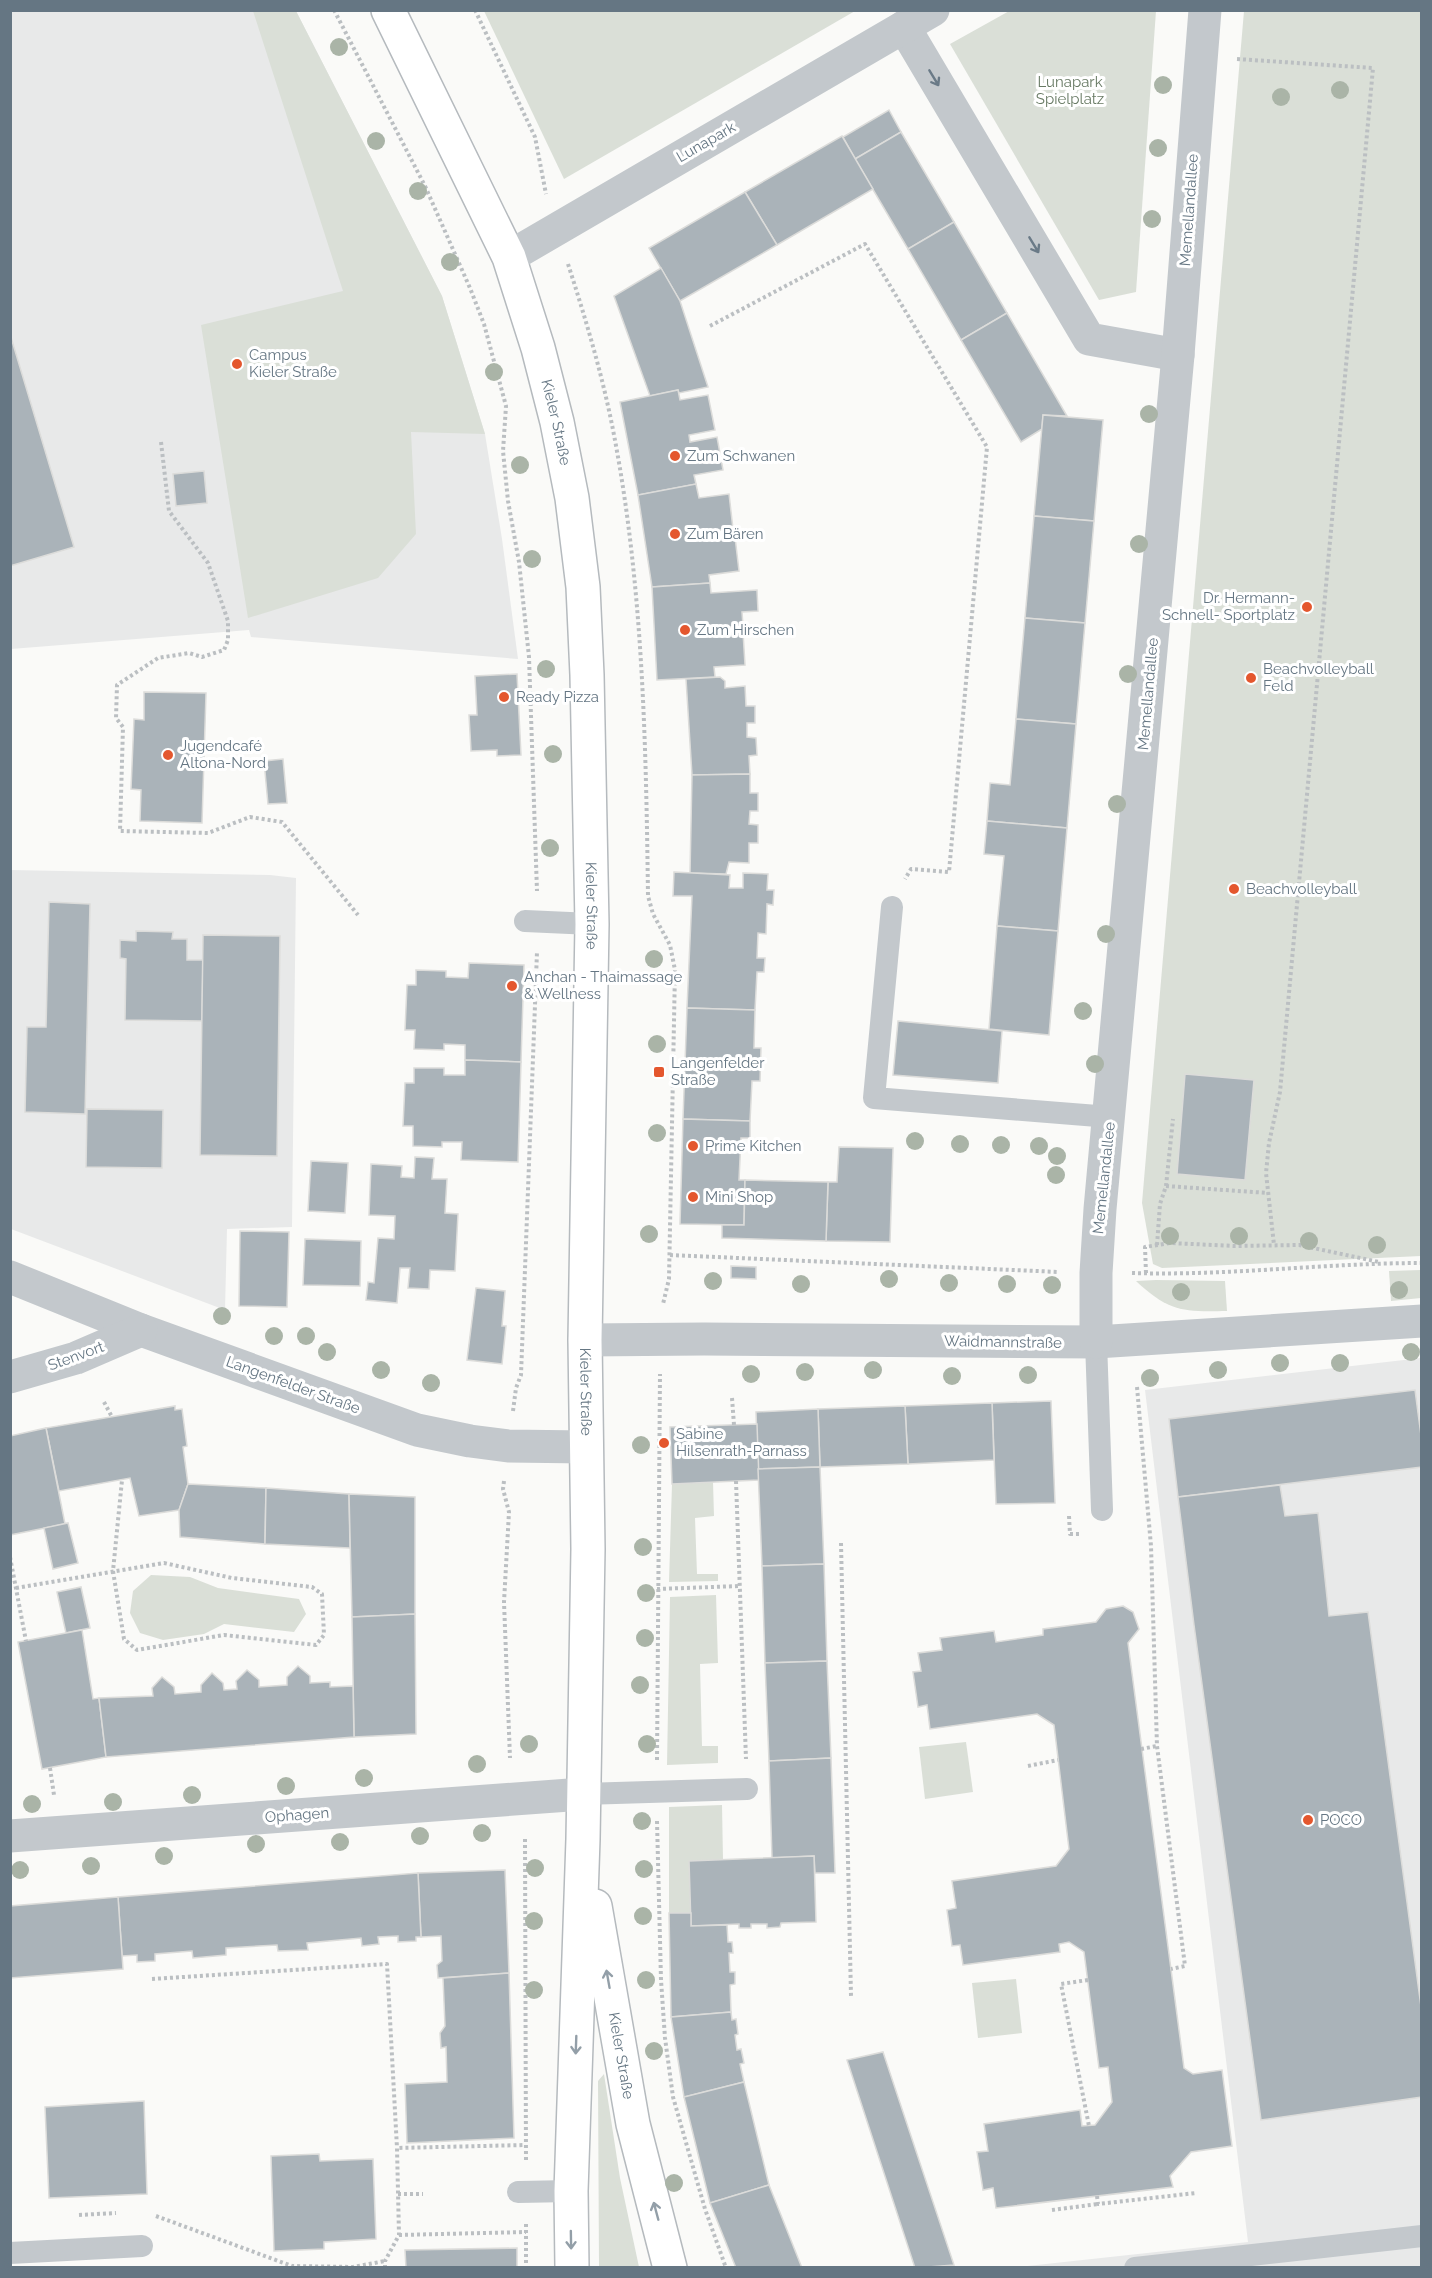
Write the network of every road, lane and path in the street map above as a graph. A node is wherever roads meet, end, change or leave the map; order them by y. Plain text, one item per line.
1 (334, 10) edge
2 (388, 10) edge
3 (475, 10) edge
4 (933, 10) edge
5 (1204, 10) edge
6 (904, 27) junction
7 (1201, 57) junction
8 (545, 189) dead end
9 (509, 257) junction
10 (566, 258) dead end
11 (710, 326) dead end
12 (1178, 355) junction
13 (161, 442) dead end
14 (503, 451) dead end
15 (891, 907) joint
16 (358, 915) dead end
17 (525, 921) dead end
18 (592, 924) junction
19 (1110, 1117) junction
20 (1173, 1119) dead end
21 (1166, 1186) junction
22 (1268, 1193) junction
23 (1158, 1245) junction
24 (1274, 1245) junction
25 (670, 1255) junction
26 (1386, 1263) junction
27 (1422, 1263) edge
28 (1068, 1273) dead end
29 (1130, 1273) dead end
30 (1146, 1274) junction
31 (10, 1278) edge
32 (663, 1300) dead end
33 (1422, 1321) edge
34 (141, 1330) junction
35 (585, 1340) junction
36 (1096, 1342) junction
37 (10, 1377) edge
38 (1137, 1388) dead end
39 (732, 1398) dead end
40 (659, 1401) dead end
41 (104, 1402) dead end
42 (112, 1417) dead end
43 (734, 1425) dead end
44 (586, 1447) junction
45 (122, 1480) dead end
46 (736, 1481) dead end
47 (1102, 1510) dead end
48 (509, 1512) dead end
49 (841, 1543) dead end
50 (10, 1557) edge
51 (113, 1571) junction
52 (740, 1586) junction
53 (16, 1588) junction
54 (657, 1589) junction
55 (26, 1641) dead end
56 (1157, 1746) junction
57 (1141, 1749) dead end
58 (510, 1758) dead end
59 (1058, 1760) dead end
60 (1028, 1766) dead end
61 (50, 1768) dead end
62 (747, 1789) joint
63 (657, 1793) junction
64 (583, 1794) junction
65 (54, 1795) dead end
66 (10, 1836) edge
67 (525, 1839) dead end
68 (583, 1839) junction
69 (1171, 1968) dead end
70 (152, 1978) dead end
71 (1088, 1980) dead end
72 (851, 1996) dead end
73 (1089, 2126) dead end
74 (525, 2145) junction
75 (397, 2148) junction
76 (571, 2191) junction
77 (522, 2192) junction
78 (1196, 2193) dead end
79 (398, 2194) junction
80 (423, 2194) dead end
81 (1097, 2196) dead end
82 (1098, 2204) junction
83 (1052, 2210) dead end
84 (118, 2213) dead end
85 (150, 2214) dead end
86 (76, 2216) dead end
87 (526, 2232) junction
88 (399, 2235) junction
89 (1422, 2236) edge
90 (142, 2246) dead end
91 (10, 2253) edge
92 (385, 2261) junction
93 (386, 2268) edge
94 (526, 2268) edge
95 (572, 2268) edge
96 (670, 2268) edge
97 (726, 2268) edge
98 (1135, 2268) edge

1 - 14 path
2 - 9 main road, Kieler Straße
3 - 8 path
4 - 6 street, Lunapark
5 - 7 street, Memellandallee
6 - 9 street, Lunapark
6 -> 12 street
7 - 12 street, Memellandallee
7 - 22 path
9 - 18 main road, Kieler Straße
10 - 25 path
11 - 15 path
12 - 19 street, Memellandallee
13 - 16 path
15 - 19 lane
17 - 18 lane
18 - 35 main road, Kieler Straße
19 - 36 street, Memellandallee
20 - 21 path
21 - 22 path
21 - 23 path
22 - 24 path
23 - 24 path
23 - 30 path
24 - 26 path
25 - 28 path
25 - 32 path
26 - 27 path
26 - 30 path
29 - 30 path
31 - 34 street, Langenfelder Straße
33 - 36 street, Waidmannstraße
34 - 37 street, Stenvort
34 - 44 street, Langenfelder Straße
35 - 36 street, Waidmannstraße
35 - 44 main road, Kieler Straße
36 - 47 lane
38 - 56 path
39 - 43 path
40 - 54 path
41 - 42 path
44 - 64 main road, Kieler Straße
45 - 51 path
46 - 52 path
48 - 58 path
49 - 72 path
50 - 53 path
51 - 51 path
51 - 53 path
52 - 54 path
52 - 62 path
53 - 55 path
54 - 63 path
56 - 57 path
56 - 69 path
59 - 60 path
61 - 65 path
62 - 63 lane
63 - 64 lane
63 - 97 path
64 - 66 street, Ophagen
64 - 68 main road, Kieler Straße
67 - 74 path
68 -> 76 main road, Kieler Straße
96 -> 68 main road, Kieler Straße
70 - 75 path
71 - 73 path
74 - 75 path
74 - 77 path
75 - 79 path
76 - 77 lane
76 -> 95 main road, Kieler Straße
77 - 87 path
78 - 82 path
79 - 80 path
79 - 88 path
81 - 82 path
82 - 83 path
84 - 86 path
85 - 92 path
87 - 88 path
87 - 94 path
88 - 92 path
89 - 98 lane
90 - 91 lane
92 - 93 path

